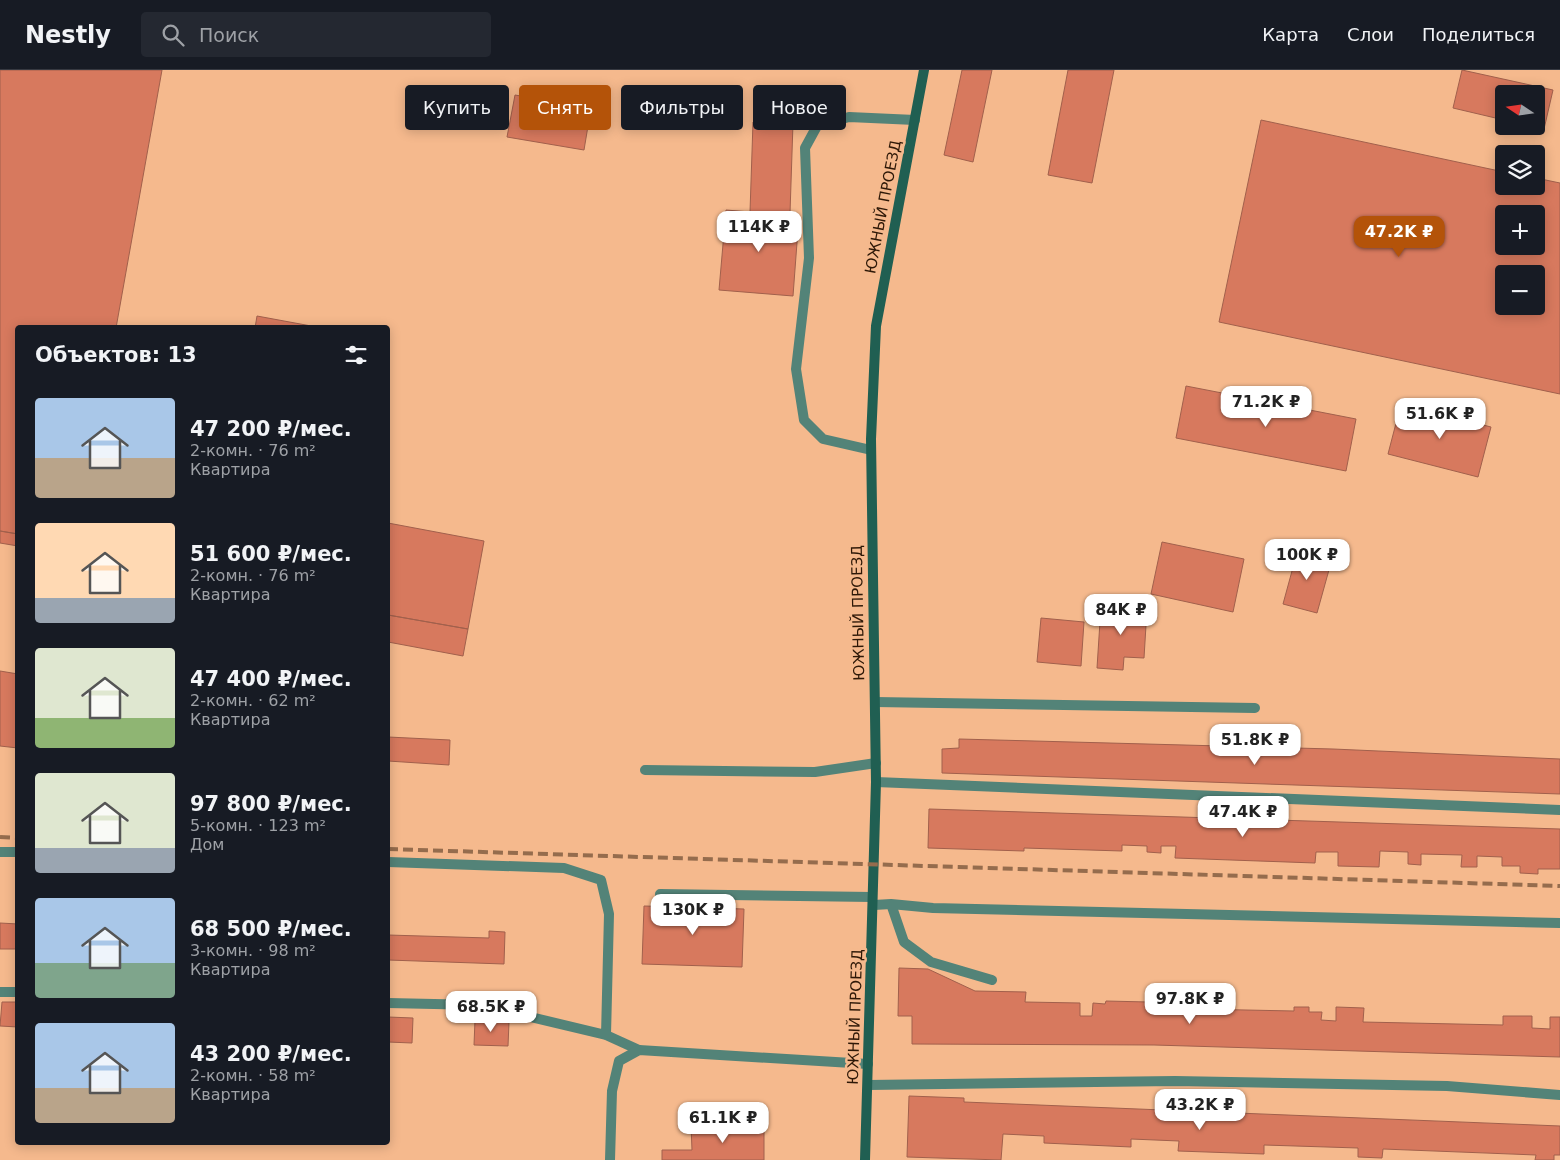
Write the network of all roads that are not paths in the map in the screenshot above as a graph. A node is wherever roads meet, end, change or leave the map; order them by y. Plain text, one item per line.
1 (924, 70) edge
2 (914, 120) junction
3 (871, 450) junction
4 (875, 702) junction
5 (1255, 708) dead end
6 (876, 764) junction
7 (645, 770) dead end
8 (876, 782) junction
9 (1560, 810) edge
10 (0, 852) edge
11 (15, 852) edge
12 (390, 862) edge
13 (660, 894) dead end
14 (873, 901) junction
15 (891, 904) junction
16 (1560, 923) edge
17 (992, 980) dead end
18 (0, 992) edge
19 (15, 992) edge
20 (390, 1003) edge
21 (606, 1035) junction
22 (640, 1050) junction
23 (868, 1064) junction
24 (868, 1085) junction
25 (1560, 1095) edge
26 (610, 1160) edge
27 (865, 1160) edge

1 - 2 street, ЮЖНЫЙ ПРОЕЗД
2 - 3 street, ЮЖНЫЙ ПРОЕЗД
2 - 3 street
3 - 4 street, ЮЖНЫЙ ПРОЕЗД
4 - 5 street
4 - 6 street, ЮЖНЫЙ ПРОЕЗД
6 - 7 street
6 - 8 street, ЮЖНЫЙ ПРОЕЗД
8 - 9 street
8 - 14 street, ЮЖНЫЙ ПРОЕЗД
10 - 11 street
12 - 21 street
13 - 14 street
14 - 15 street
14 - 23 street, ЮЖНЫЙ ПРОЕЗД
15 - 16 street
15 - 17 street
18 - 19 street
20 - 21 street
21 - 22 street
22 - 23 street
22 - 26 street
23 - 24 street, ЮЖНЫЙ ПРОЕЗД
24 - 25 street
24 - 27 street, ЮЖНЫЙ ПРОЕЗД

